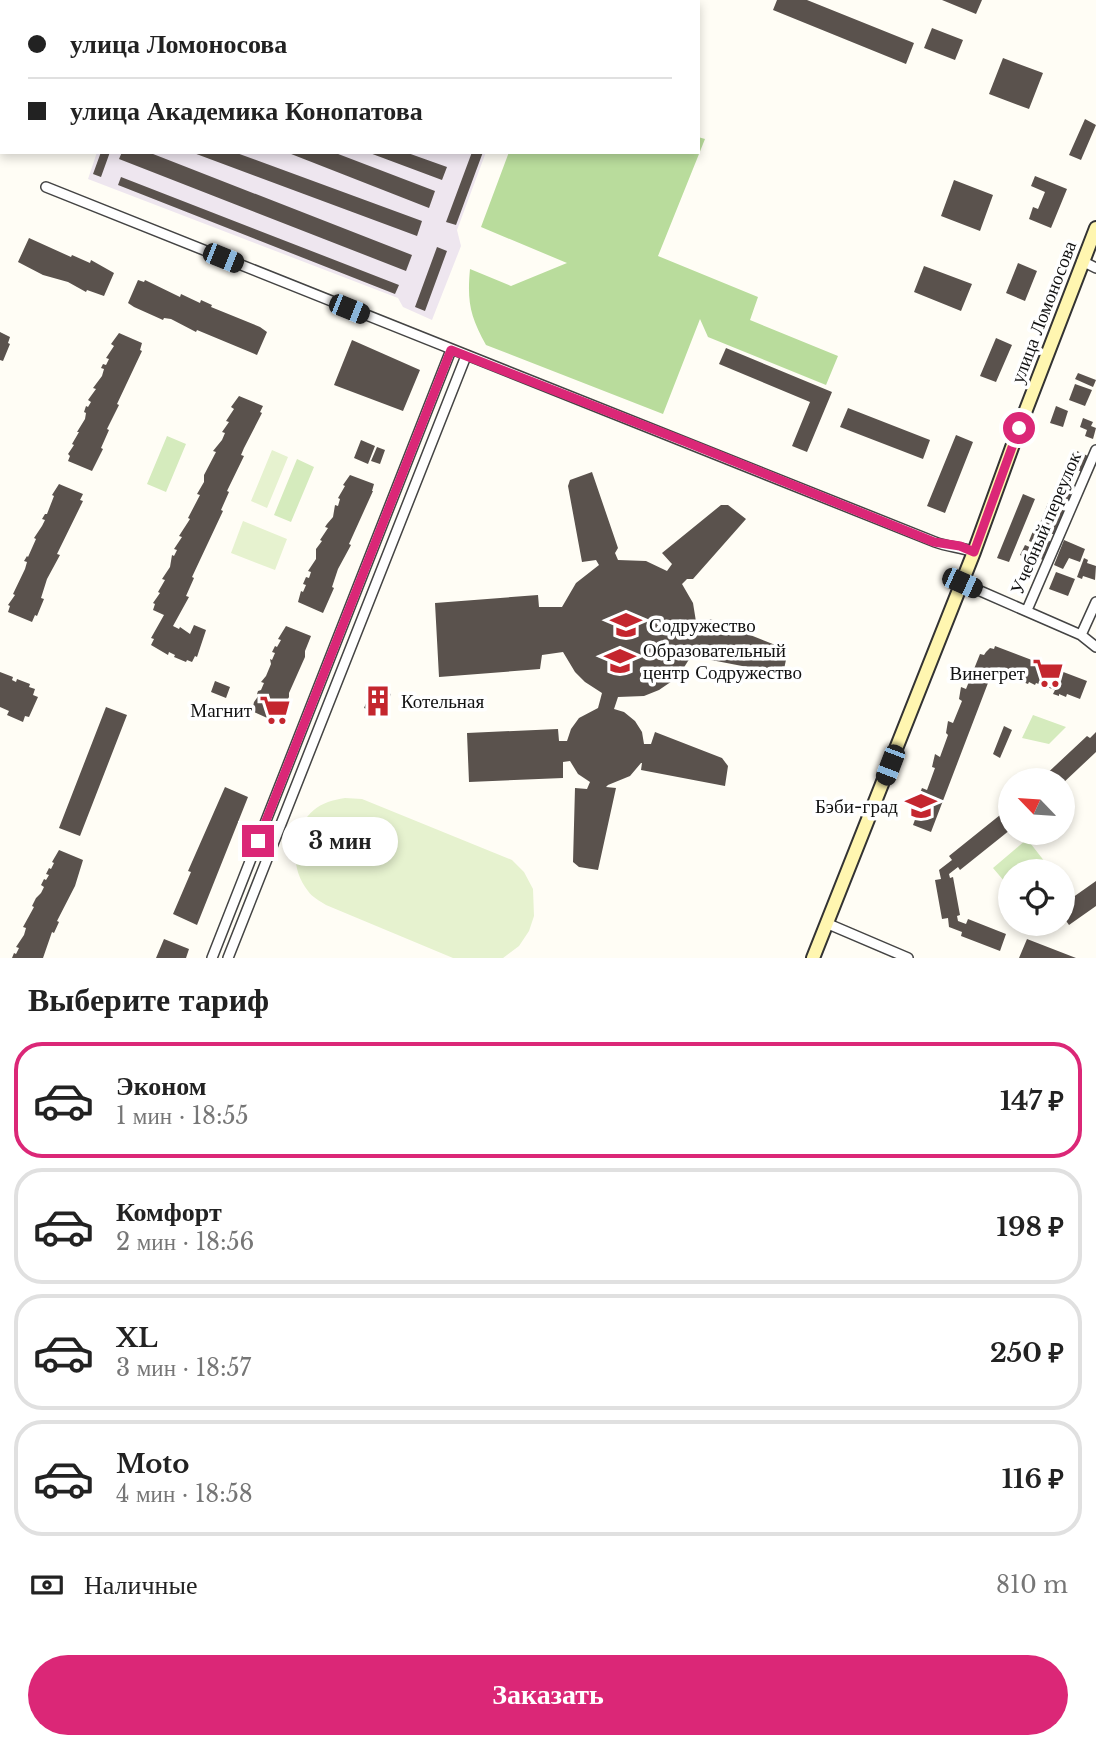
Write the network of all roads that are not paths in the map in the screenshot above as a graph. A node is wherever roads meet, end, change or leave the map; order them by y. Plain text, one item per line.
1 (46, 187) dead end
2 (1096, 228) edge
3 (1082, 261) junction
4 (1096, 268) edge
5 (451, 350) junction
6 (466, 356) junction
7 (1096, 450) edge
8 (974, 552) junction
9 (962, 583) junction
10 (1096, 602) edge
11 (1027, 610) junction
12 (1081, 635) junction
13 (1096, 647) edge
14 (826, 923) junction
15 (212, 958) edge
16 (228, 958) edge
17 (813, 958) edge
18 (908, 958) edge

1 - 5 street
2 - 3 main road, улица Ломоносова
3 - 4 street
3 - 8 main road, улица Ломоносова
5 - 6 street
5 - 15 street
6 - 8 street
6 - 16 street
7 - 11 street, Учебный переулок
8 - 9 main road, улица Ломоносова
9 - 11 street
9 - 14 main road, улица Ломоносова
10 - 12 street
11 - 12 street
12 - 13 street
14 - 17 main road, улица Ломоносова
14 - 18 street

